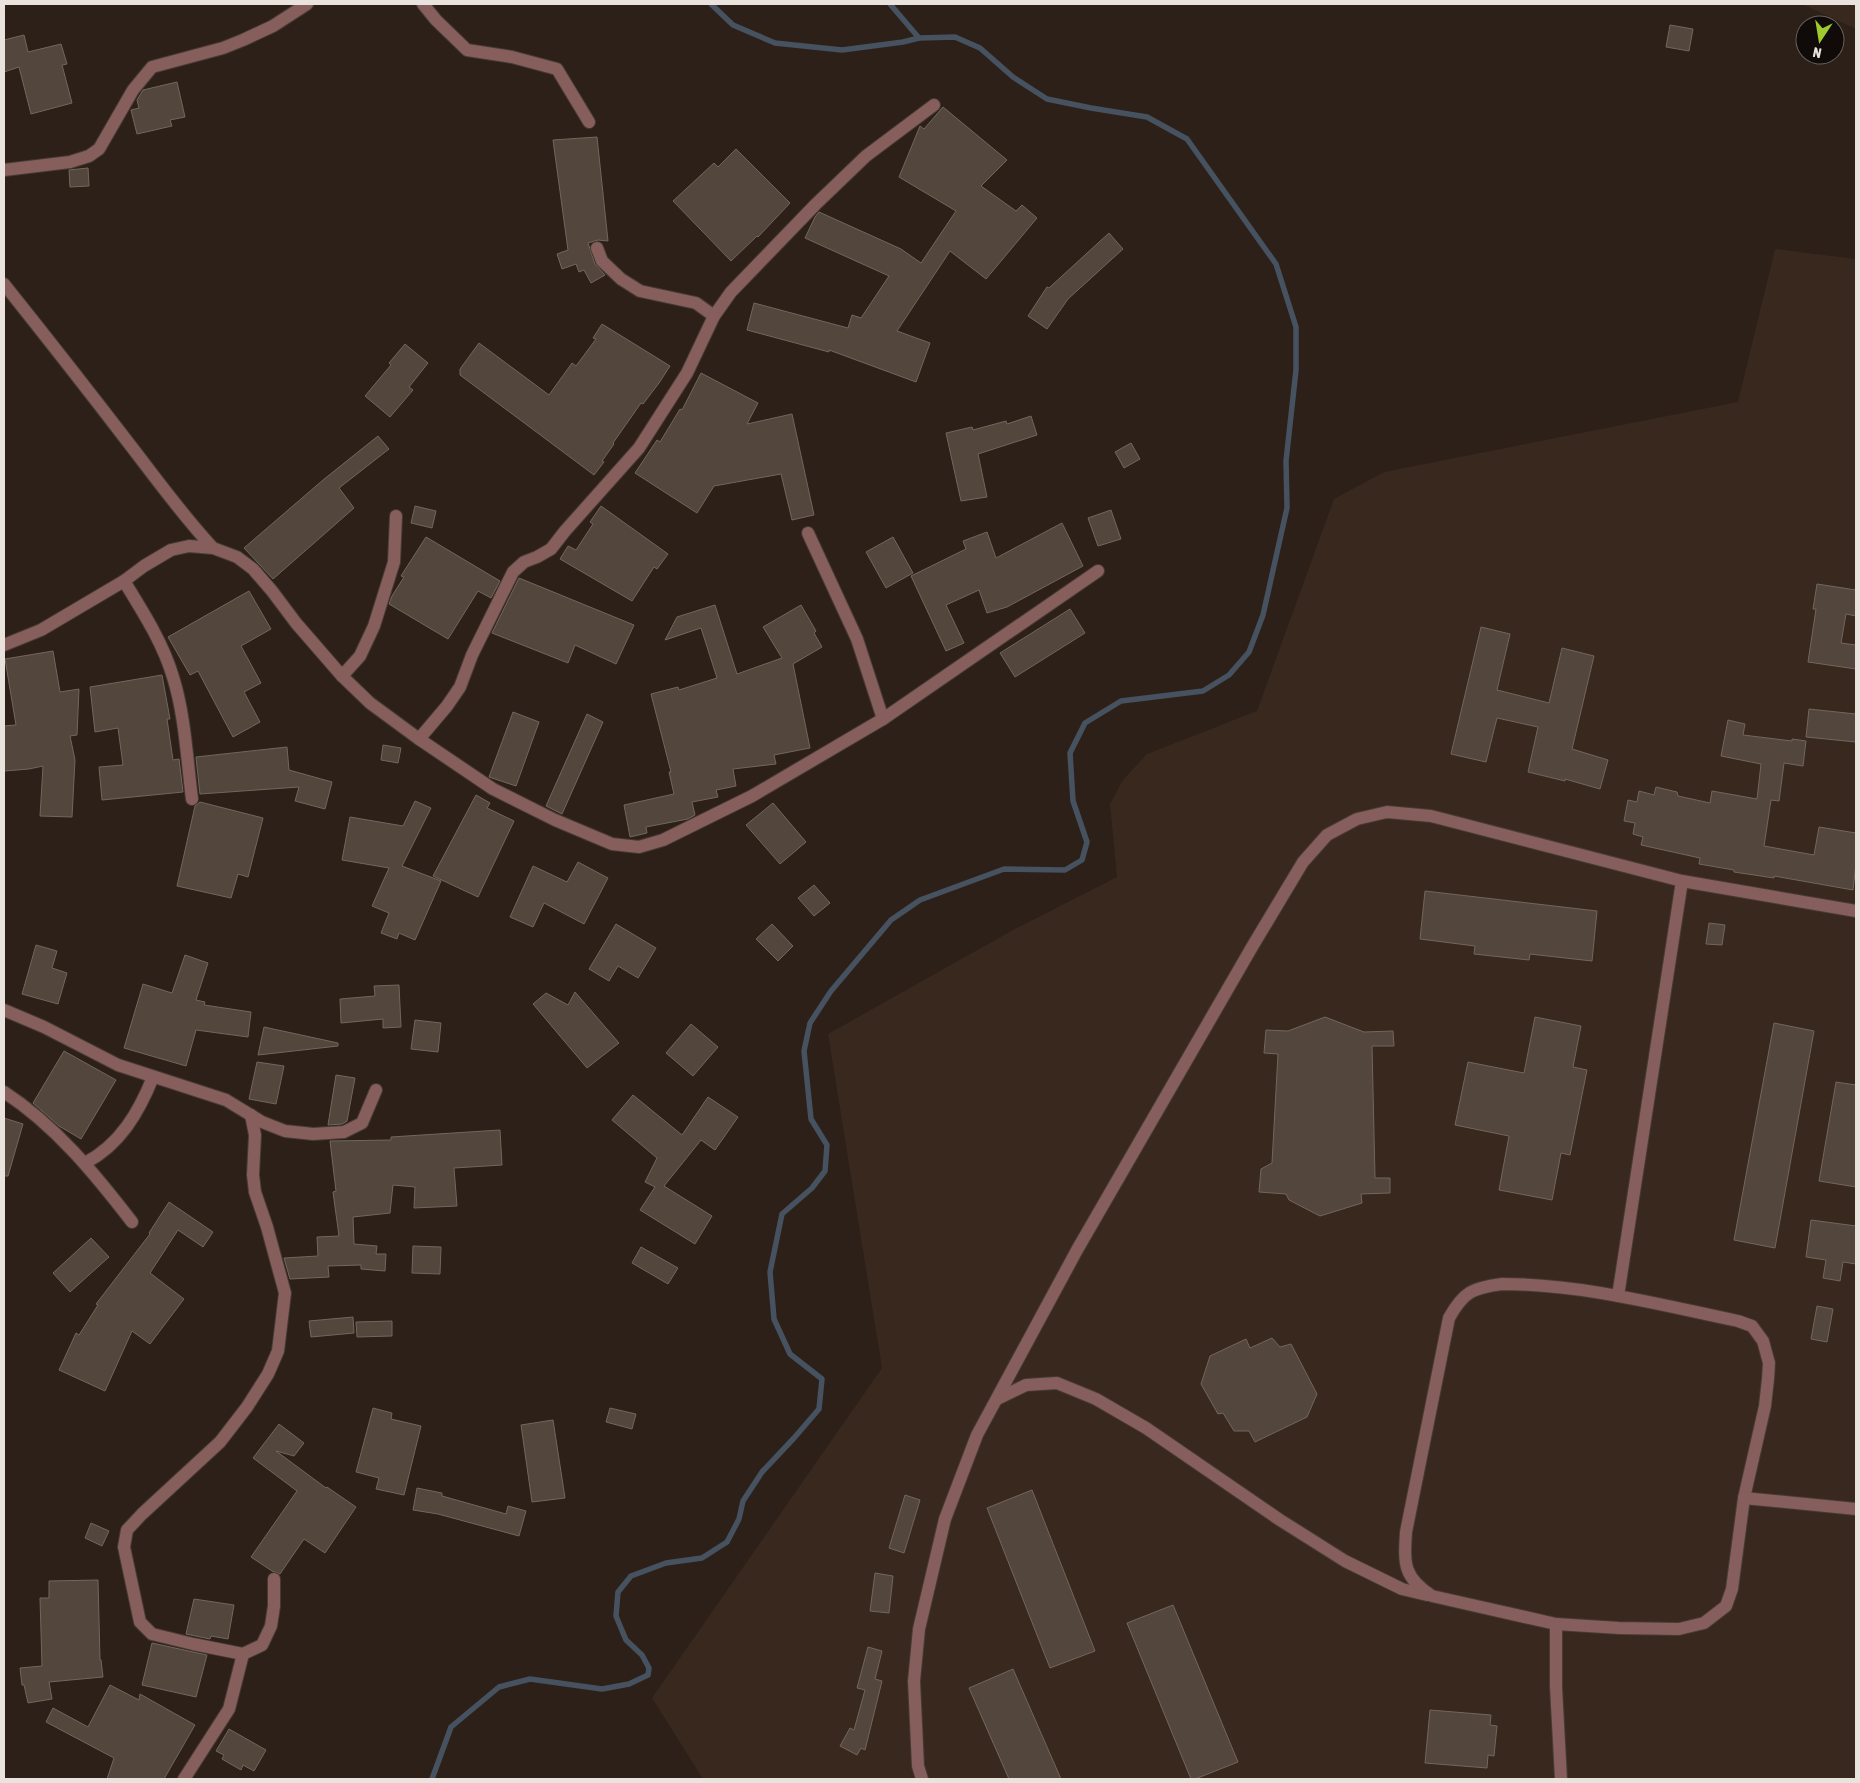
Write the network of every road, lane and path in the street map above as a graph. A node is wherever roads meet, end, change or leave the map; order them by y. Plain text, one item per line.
1 (307, 4) edge
2 (423, 4) edge
3 (934, 104) dead end
4 (588, 122) dead end
5 (4, 170) edge
6 (597, 248) dead end
7 (4, 284) edge
8 (714, 316) junction
9 (396, 516) dead end
10 (808, 533) dead end
11 (213, 548) junction
12 (1098, 571) dead end
13 (124, 581) junction
14 (4, 645) edge
15 (342, 676) junction
16 (883, 720) junction
17 (419, 739) junction
18 (192, 800) dead end
19 (1682, 881) junction
20 (1856, 911) edge
21 (4, 1010) edge
22 (153, 1076) junction
23 (376, 1090) dead end
24 (4, 1092) edge
25 (251, 1115) junction
26 (85, 1163) junction
27 (132, 1222) dead end
28 (1618, 1296) junction
29 (997, 1400) junction
30 (1744, 1498) junction
31 (1856, 1508) edge
32 (274, 1579) dead end
33 (1432, 1596) junction
34 (1556, 1624) junction
35 (243, 1654) junction
36 (184, 1779) edge
37 (922, 1779) edge
38 (1561, 1779) edge

1 - 5 street
2 - 4 street
3 - 8 street
6 - 8 street
7 - 11 street
8 - 17 street
9 - 15 street
10 - 16 street
11 - 13 street
11 - 15 street
12 - 16 street
13 - 14 street
13 - 18 street
15 - 17 street
16 - 17 street
19 - 20 street
19 - 28 street
19 - 29 street
21 - 22 street
22 - 25 street
22 - 26 street
23 - 25 street
24 - 26 street
25 - 35 street
26 - 27 street
28 - 30 street
28 - 33 street
29 - 33 street
29 - 37 street
30 - 31 street
30 - 34 street
32 - 35 street
33 - 34 street
34 - 38 street
35 - 36 street

